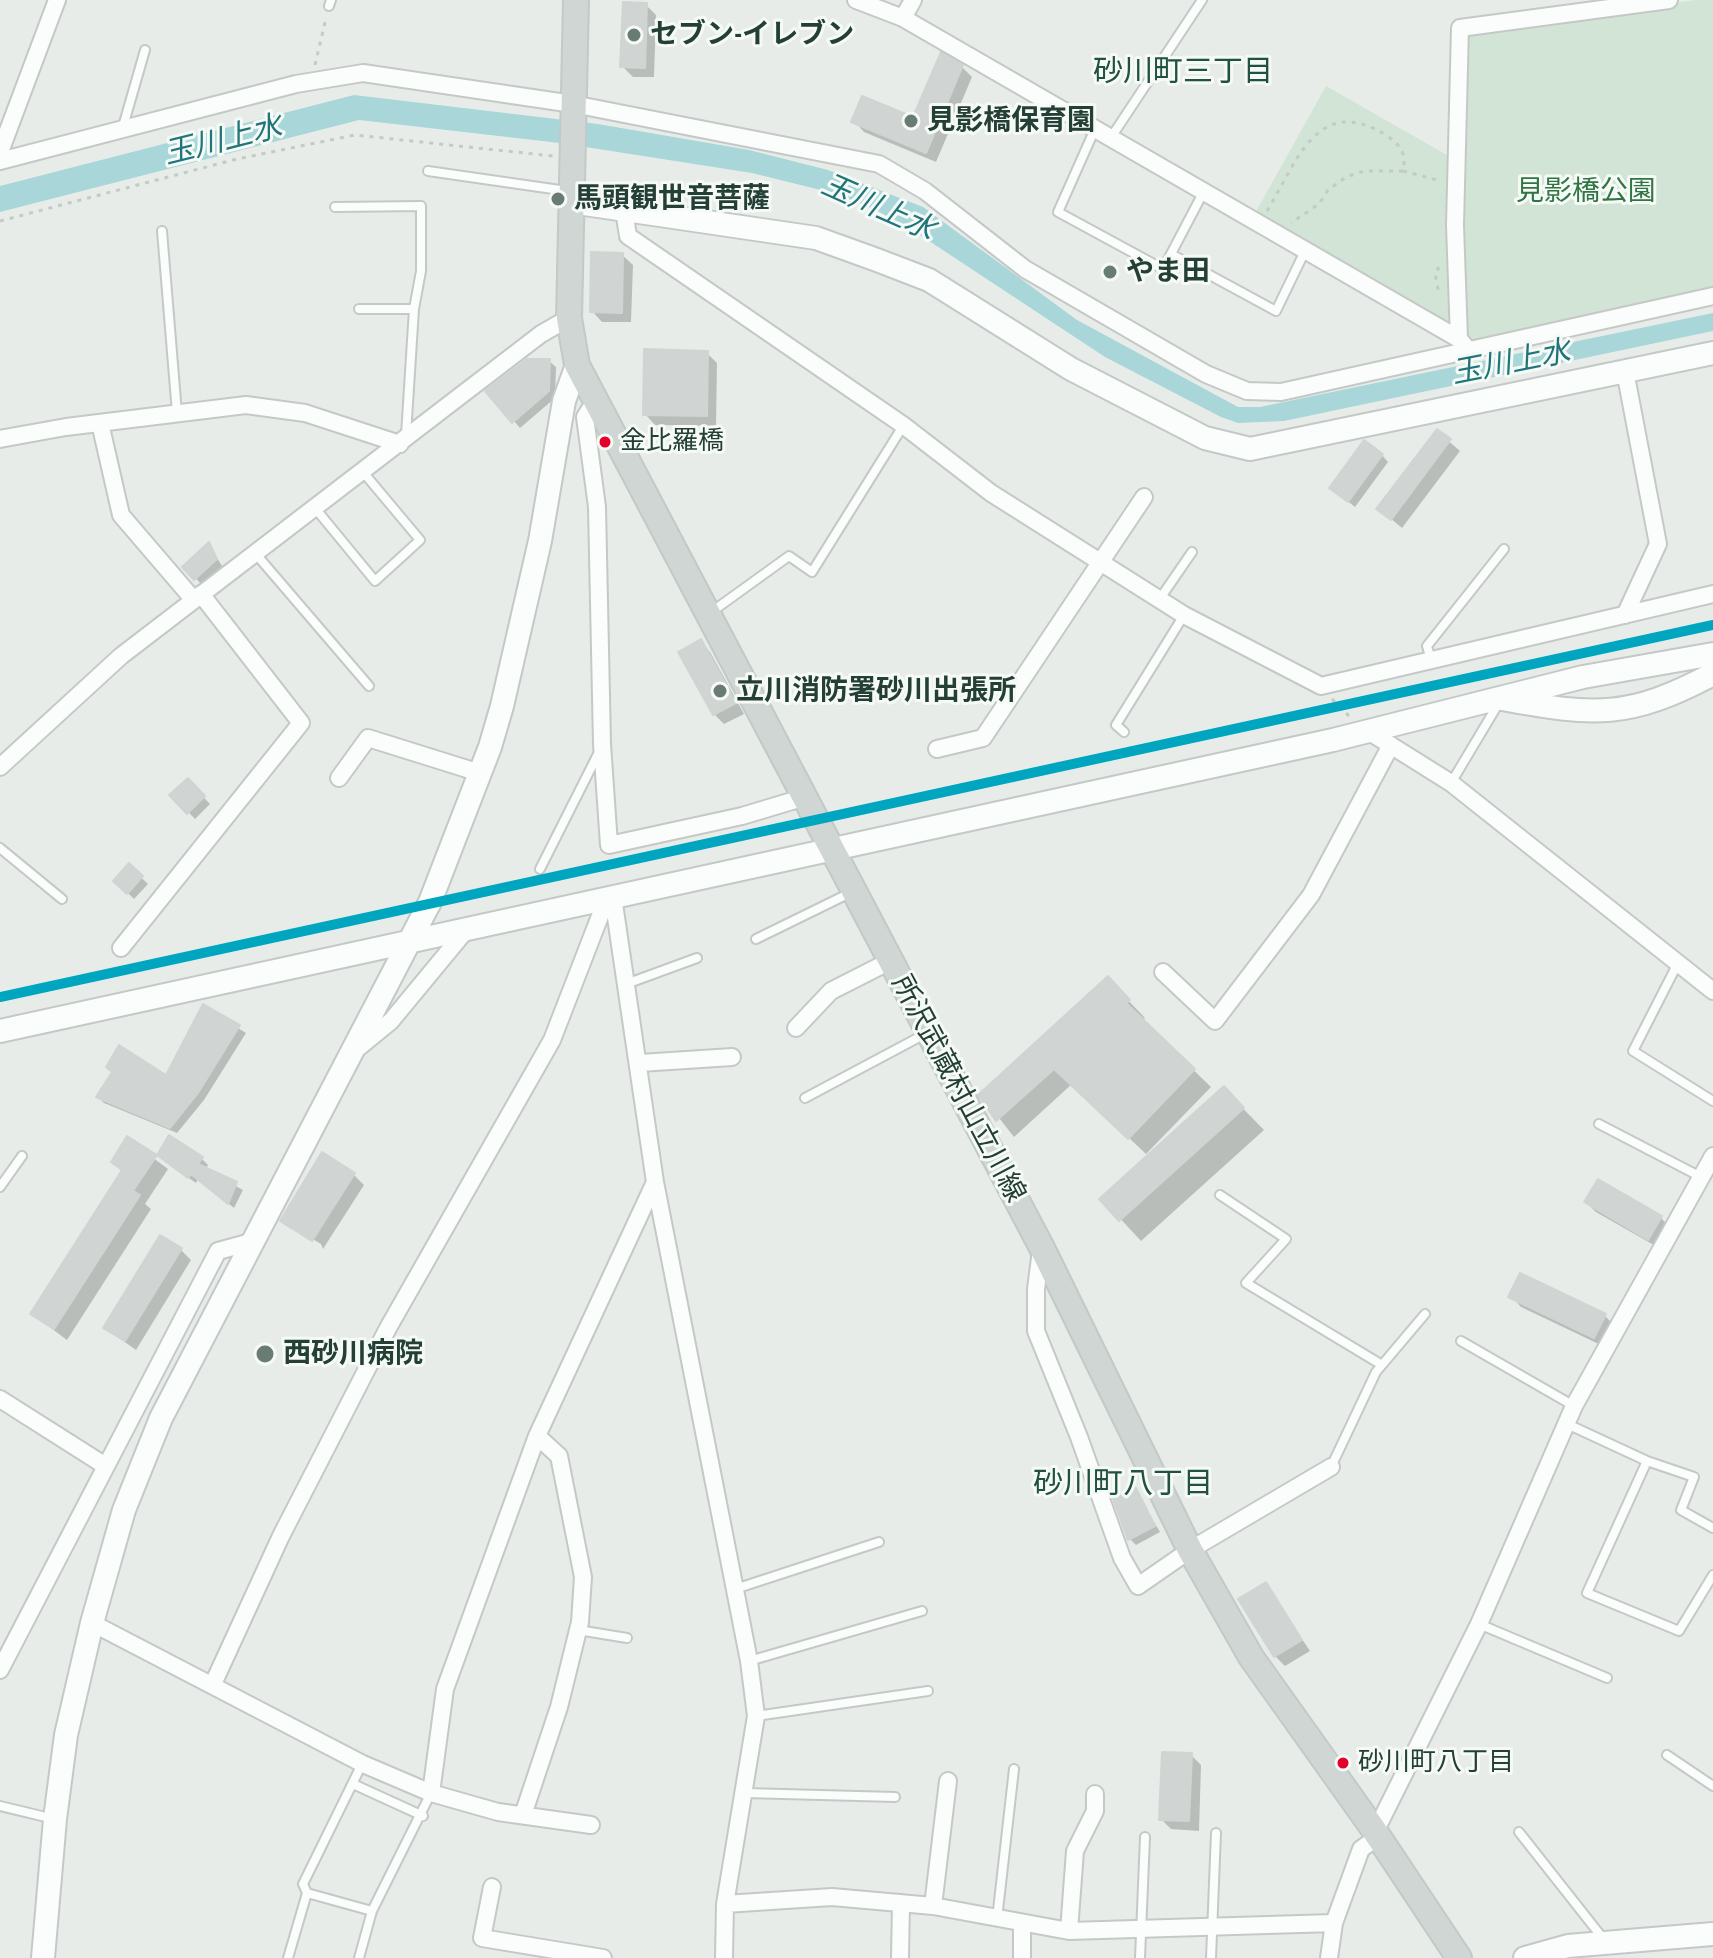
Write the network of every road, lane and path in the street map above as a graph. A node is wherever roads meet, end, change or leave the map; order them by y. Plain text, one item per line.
1 (57, 0) edge
2 (576, 0) edge
3 (856, 0) edge
4 (913, 0) edge
5 (1202, 0) edge
6 (1669, 0) edge
7 (330, 3) edge
8 (903, 18) junction
9 (145, 50) dead end
10 (311, 82) junction
11 (573, 109) junction
12 (122, 130) junction
13 (1094, 131) junction
14 (1110, 140) junction
15 (0, 152) edge
16 (0, 161) edge
17 (428, 171) dead end
18 (1403, 171) junction
19 (1456, 181) junction
20 (572, 182) junction
21 (1203, 193) junction
22 (335, 207) dead end
23 (624, 210) junction
24 (0, 221) edge
25 (1260, 225) junction
26 (162, 231) dead end
27 (1279, 236) junction
28 (1305, 251) junction
29 (1171, 254) junction
30 (1713, 296) edge
31 (359, 309) dead end
32 (414, 309) junction
33 (569, 318) junction
34 (1464, 345) junction
35 (1713, 353) edge
36 (577, 365) junction
37 (1625, 371) junction
38 (595, 401) junction
39 (177, 413) junction
40 (100, 423) junction
41 (903, 425) junction
42 (0, 439) edge
43 (403, 442) junction
44 (363, 472) junction
45 (1144, 497) dead end
46 (315, 508) junction
47 (1504, 549) dead end
48 (1192, 552) dead end
49 (255, 553) junction
50 (1098, 562) junction
51 (1713, 594) edge
52 (197, 596) junction
53 (1159, 600) junction
54 (710, 613) junction
55 (1184, 615) junction
56 (1625, 615) junction
57 (1713, 654) edge
58 (1431, 660) junction
59 (1713, 674) edge
60 (369, 686) dead end
61 (1321, 686) junction
62 (1501, 699) junction
63 (1368, 731) junction
64 (1124, 732) dead end
65 (602, 744) junction
66 (1391, 745) junction
67 (937, 749) dead end
68 (0, 767) edge
69 (480, 773) junction
70 (339, 778) dead end
71 (1451, 783) junction
72 (802, 798) junction
73 (0, 848) edge
74 (830, 849) junction
75 (540, 869) dead end
76 (853, 892) junction
77 (610, 897) junction
78 (62, 899) dead end
79 (467, 929) junction
80 (414, 939) junction
81 (756, 939) dead end
82 (121, 948) dead end
83 (697, 958) dead end
84 (1679, 960) junction
85 (890, 961) junction
86 (1163, 972) dead end
87 (626, 984) junction
88 (1713, 991) edge
89 (796, 1028) dead end
90 (0, 1031) edge
91 (928, 1033) junction
92 (353, 1052) junction
93 (732, 1057) dead end
94 (640, 1063) junction
95 (805, 1098) dead end
96 (1713, 1101) edge
97 (1599, 1124) dead end
98 (22, 1156) dead end
99 (1713, 1156) edge
100 (1702, 1177) junction
101 (655, 1182) junction
102 (0, 1187) edge
103 (1220, 1195) dead end
104 (251, 1242) junction
105 (1042, 1248) junction
106 (1425, 1314) dead end
107 (1461, 1341) dead end
108 (1382, 1365) junction
109 (0, 1399) edge
110 (1574, 1406) junction
111 (1565, 1423) junction
112 (537, 1436) junction
113 (1647, 1461) junction
114 (104, 1465) junction
115 (1331, 1467) joint
116 (1713, 1528) edge
117 (879, 1542) dead end
118 (1190, 1550) junction
119 (1713, 1575) edge
120 (735, 1589) junction
121 (922, 1611) dead end
122 (92, 1623) junction
123 (1479, 1624) junction
124 (578, 1630) junction
125 (627, 1638) dead end
126 (749, 1661) junction
127 (0, 1670) edge
128 (1607, 1678) dead end
129 (213, 1684) junction
130 (928, 1691) dead end
131 (756, 1716) junction
132 (1667, 1755) dead end
133 (363, 1764) junction
134 (1014, 1769) dead end
135 (948, 1781) dead end
136 (353, 1784) junction
137 (1713, 1786) edge
138 (431, 1793) junction
139 (745, 1793) junction
140 (1095, 1794) dead end
141 (895, 1797) dead end
142 (0, 1806) edge
143 (523, 1815) junction
144 (423, 1816) junction
145 (55, 1819) junction
146 (591, 1825) dead end
147 (1519, 1832) dead end
148 (1216, 1833) dead end
149 (1377, 1834) junction
150 (1145, 1837) dead end
151 (492, 1887) dead end
152 (307, 1893) junction
153 (901, 1903) junction
154 (725, 1904) junction
155 (933, 1906) junction
156 (372, 1911) junction
157 (997, 1920) junction
158 (1334, 1923) junction
159 (1022, 1924) junction
160 (1210, 1928) junction
161 (1069, 1931) junction
162 (1139, 1931) junction
163 (1713, 1934) edge
164 (1606, 1943) junction
165 (43, 1958) edge
166 (288, 1958) edge
167 (359, 1958) edge
168 (603, 1958) edge
169 (724, 1958) edge
170 (900, 1958) edge
171 (1022, 1958) edge
172 (1140, 1958) edge
173 (1211, 1958) edge
174 (1329, 1958) edge
175 (1459, 1958) edge
176 (1525, 1958) edge

1 - 15 street
2 - 11 main road
3 - 8 street
4 - 8 street
5 - 14 lane
6 - 19 street
7 - 10 path
8 - 13 street
9 - 12 lane
10 - 11 street
10 - 12 street
11 - 20 main road, 所沢武蔵村山立川線
11 - 34 street
12 - 16 street
13 - 14 street
13 - 29 lane
14 - 21 street
17 - 20 lane
18 - 19 path
18 - 25 path
18 - 27 path
19 - 34 street
20 - 23 street
20 - 24 path
20 - 33 main road, 所沢武蔵村山立川線
21 - 25 street
21 - 29 lane
22 - 32 lane
23 - 37 street
23 - 41 street
25 - 27 street
26 - 39 lane
27 - 28 street
28 - 29 lane
28 - 34 street
30 - 34 street
31 - 32 lane
32 - 43 lane
33 - 36 main road, 所沢武蔵村山立川線
33 - 43 street
35 - 37 street
36 - 38 main road, 所沢武蔵村山立川線
36 - 69 street
37 - 56 street
38 - 54 main road, 所沢武蔵村山立川線
38 - 65 street
39 - 40 street
39 - 43 street
40 - 42 street
40 - 52 street
41 - 50 street
41 - 54 lane
43 - 44 street
44 - 46 street
44 - 46 lane
45 - 50 street
46 - 49 street
47 - 58 lane
48 - 53 lane
49 - 52 street
49 - 60 lane
50 - 53 street
50 - 67 street
51 - 56 street
52 - 68 street
52 - 82 street
53 - 55 street
54 - 72 main road, 所沢武蔵村山立川線
55 - 61 street
55 - 64 lane
56 - 58 street
57 - 62 street
58 - 61 street
59 - 62 street
61 - 63 path
62 - 63 street
62 - 71 lane
63 - 66 street
63 - 74 street
65 - 72 street
65 - 75 lane
66 - 71 street
66 - 86 street
69 - 70 street
69 - 80 street
71 - 84 street
72 - 74 main road, 所沢武蔵村山立川線
73 - 78 lane
74 - 76 main road, 所沢武蔵村山立川線
74 - 77 street
76 - 81 lane
76 - 85 main road, 所沢武蔵村山立川線
77 - 79 street
77 - 87 street
77 - 129 street
79 - 80 street
79 - 92 street
80 - 90 street
80 - 92 street
83 - 87 lane
84 - 88 street
84 - 96 lane
85 - 89 street
85 - 91 main road, 所沢武蔵村山立川線
87 - 94 street
91 - 95 lane
91 - 105 main road, 所沢武蔵村山立川線
92 - 104 street
93 - 94 street
94 - 101 street
97 - 100 lane
98 - 102 lane
99 - 100 street
100 - 110 street
101 - 112 street
101 - 120 street
103 - 108 lane
104 - 114 street
104 - 122 street
105 - 118 main road, 所沢武蔵村山立川線
105 - 118 street
106 - 108 lane
107 - 110 lane
108 - 115 lane
109 - 114 street
110 - 111 street
111 - 113 lane
111 - 123 street
112 - 124 street
112 - 138 street
113 - 116 lane
113 - 119 lane
114 - 127 street
115 - 118 street
117 - 120 lane
118 - 149 main road, 所沢武蔵村山立川線
120 - 126 street
121 - 126 lane
122 - 129 street
122 - 145 street
123 - 128 lane
123 - 149 street
124 - 125 lane
124 - 143 street
126 - 131 street
129 - 133 street
130 - 131 lane
131 - 139 street
132 - 137 lane
133 - 136 lane
133 - 138 street
134 - 157 lane
135 - 155 street
136 - 144 lane
136 - 152 lane
138 - 143 street
138 - 144 lane
139 - 141 lane
139 - 154 street
140 - 161 street
142 - 145 lane
143 - 146 street
144 - 156 lane
145 - 165 street
147 - 164 lane
148 - 160 lane
149 - 158 street
149 - 175 main road, 所沢武蔵村山立川線
150 - 162 lane
151 - 168 street
152 - 156 lane
152 - 166 lane
153 - 154 street
153 - 155 street
153 - 170 street
154 - 169 street
155 - 157 street
156 - 167 lane
157 - 159 street
158 - 160 street
158 - 174 street
159 - 161 street
159 - 171 street
160 - 162 street
160 - 173 lane
161 - 162 street
162 - 172 lane
163 - 164 street
164 - 176 street

